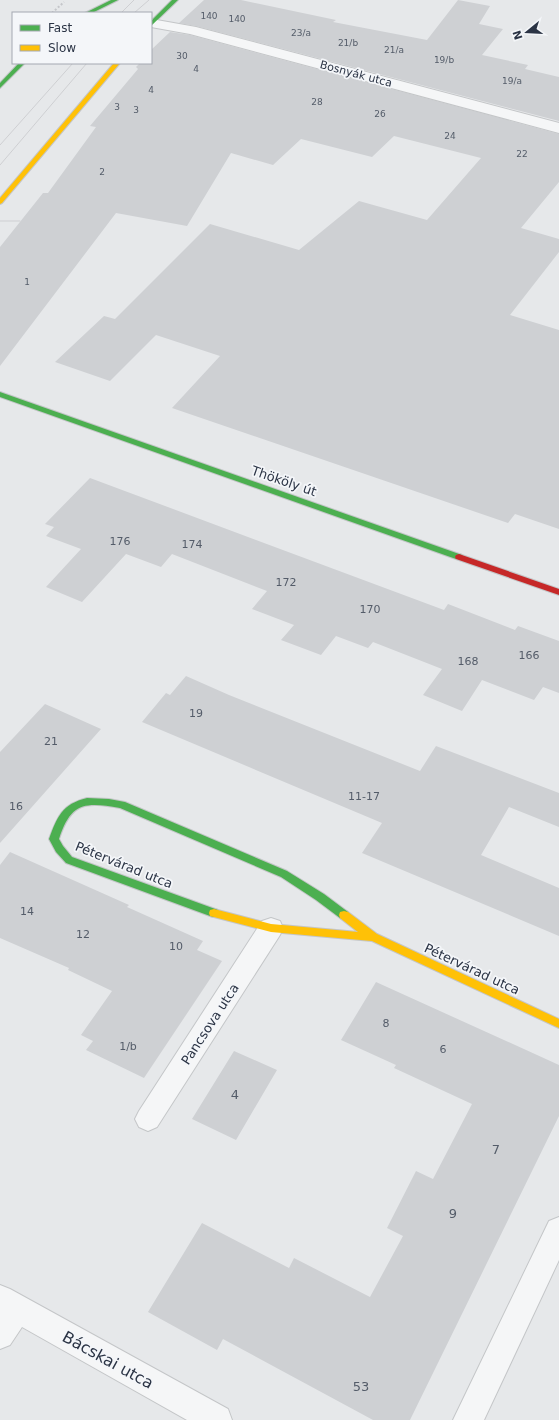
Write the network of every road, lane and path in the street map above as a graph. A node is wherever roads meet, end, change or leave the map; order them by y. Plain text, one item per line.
1 (66, 0) edge
2 (115, 0) edge
3 (175, 0) edge
4 (53, 12) edge
5 (90, 12) edge
6 (152, 23) edge
7 (152, 24) edge
8 (21, 64) edge
9 (116, 64) edge
10 (0, 86) edge
11 (559, 128) edge
12 (0, 202) edge
13 (0, 394) edge
14 (559, 592) edge
15 (271, 928) junction
16 (373, 937) junction
17 (559, 1024) edge
18 (148, 1119) dead end
19 (559, 1230) edge
20 (9, 1304) edge
21 (0, 1335) edge
22 (217, 1420) edge
23 (468, 1420) edge

1 - 4 path
2 - 5 main road
3 - 6 main road
7 - 11 street, Bosnyák utca
8 - 10 main road
9 - 12 main road
13 - 14 main road, Thököly út
15 - 16 main road, Pétervárad utca
15 - 16 main road, Pétervárad utca
15 - 18 street, Pancsova utca
16 - 17 main road, Pétervárad utca
19 - 23 street
20 - 21 street
20 - 22 street, Bácskai utca

